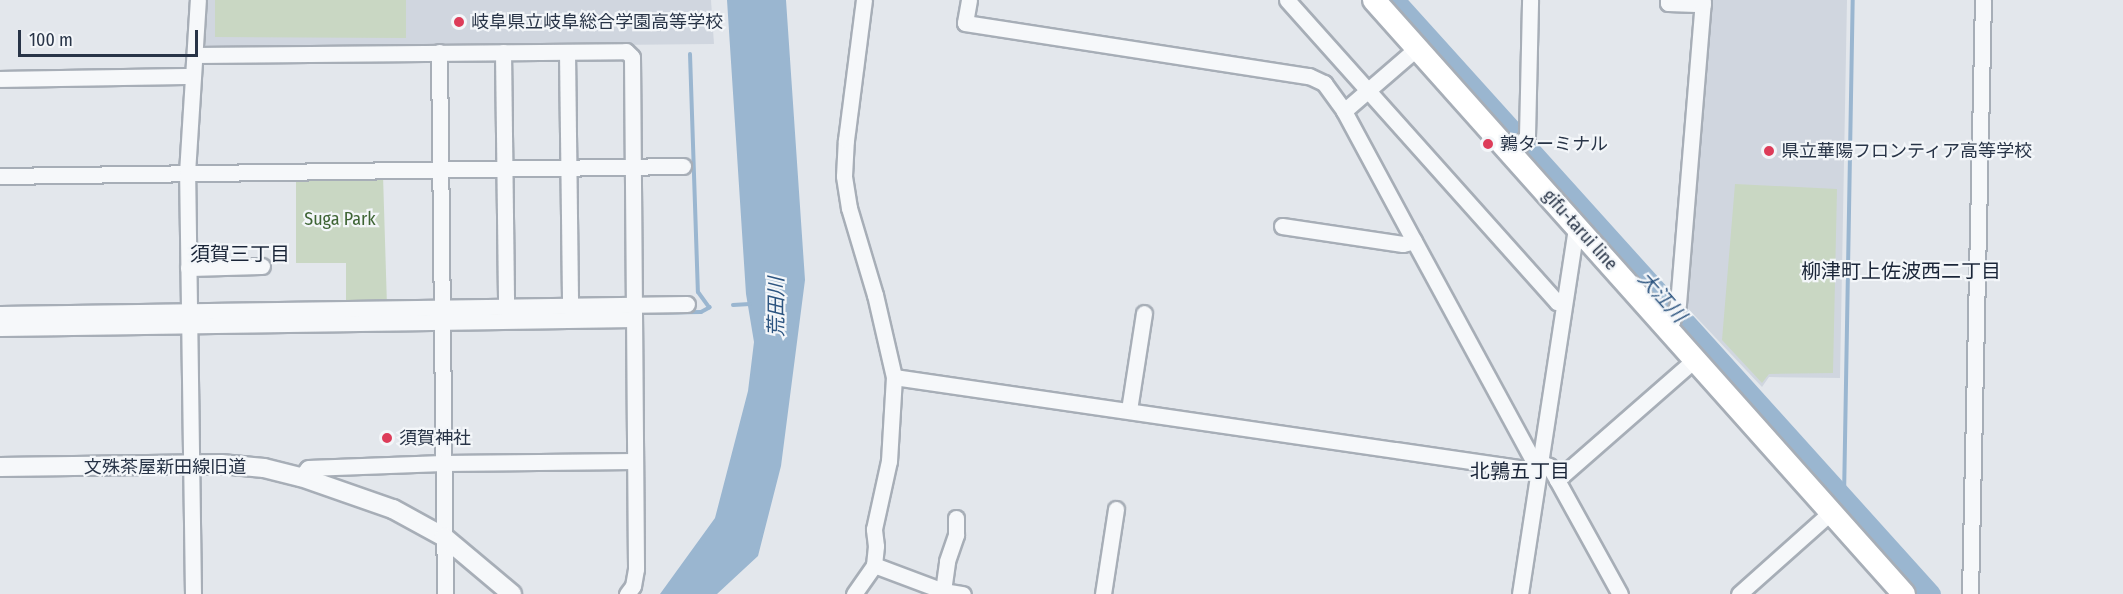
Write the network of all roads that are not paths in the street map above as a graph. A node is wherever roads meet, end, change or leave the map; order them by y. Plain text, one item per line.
1 (198, 0) edge
2 (864, 0) edge
3 (969, 0) edge
4 (1287, 0) edge
5 (1374, 0) edge
6 (1530, 0) edge
7 (1668, 0) edge
8 (1983, 0) edge
9 (1703, 2) edge
10 (1417, 48) junction
11 (439, 52) junction
12 (503, 52) junction
13 (567, 52) junction
14 (194, 66) junction
15 (0, 70) edge
16 (0, 79) edge
17 (1367, 91) junction
18 (1344, 111) junction
19 (1519, 146) junction
20 (633, 166) junction
21 (683, 166) dead end
22 (568, 168) junction
23 (506, 169) junction
24 (440, 170) junction
25 (187, 174) junction
26 (0, 176) edge
27 (1282, 226) dead end
28 (1578, 228) junction
29 (1414, 241) junction
30 (262, 266) dead end
31 (188, 268) junction
32 (687, 304) dead end
33 (1564, 304) junction
34 (570, 305) junction
35 (506, 307) junction
36 (634, 312) junction
37 (1144, 313) dead end
38 (0, 314) edge
39 (442, 314) junction
40 (188, 319) junction
41 (1672, 319) junction
42 (0, 328) edge
43 (1695, 359) junction
44 (894, 377) junction
45 (1129, 410) junction
46 (634, 461) junction
47 (442, 463) junction
48 (191, 464) junction
49 (0, 467) edge
50 (1539, 467) junction
51 (302, 477) junction
52 (1557, 480) junction
53 (1116, 509) dead end
54 (1832, 512) junction
55 (956, 518) dead end
56 (444, 537) junction
57 (874, 565) junction
58 (943, 591) junction
59 (193, 594) edge
60 (445, 594) edge
61 (512, 594) edge
62 (627, 594) edge
63 (854, 594) edge
64 (963, 594) edge
65 (1103, 594) edge
66 (1520, 594) edge
67 (1620, 594) edge
68 (1739, 594) edge
69 (1904, 594) edge
70 (1970, 594) edge

1 - 14 street
2 - 44 street
3 - 18 street
4 - 17 street
5 - 10 main road, gifu-tarui line
6 - 19 street
7 - 9 street
8 - 70 street
9 - 41 street
10 - 17 street
10 - 19 main road, gifu-tarui line
11 - 12 street
11 - 14 street
11 - 24 street
12 - 13 street
12 - 23 street
13 - 20 street
13 - 22 street
14 - 15 street
14 - 16 street
14 - 25 street
17 - 18 street
17 - 33 street
18 - 29 street
19 - 28 main road, gifu-tarui line
20 - 21 street
20 - 22 street
20 - 36 street
22 - 23 street
22 - 34 street
23 - 24 street
23 - 35 street
24 - 25 street
24 - 39 street
25 - 26 street
25 - 31 street
27 - 29 street
28 - 33 street
28 - 41 main road, gifu-tarui line
29 - 50 street
30 - 31 street
31 - 40 street
32 - 36 street
33 - 50 street
34 - 35 street
34 - 36 street
35 - 39 street
36 - 39 street
36 - 46 street
37 - 45 street
38 - 40 street
39 - 40 street
39 - 47 street
40 - 42 street
40 - 48 street
41 - 43 main road, gifu-tarui line
43 - 52 street
43 - 54 main road, gifu-tarui line
44 - 45 street
44 - 57 street
45 - 50 street
46 - 47 street
46 - 62 street
47 - 51 street
47 - 56 street
48 - 49 street, 文殊茶屋新田線旧道
48 - 51 street, 文殊茶屋新田線旧道
48 - 59 street
50 - 52 street
50 - 66 street
51 - 56 street, 文殊茶屋新田線旧道
52 - 67 street
53 - 65 street
54 - 68 street
54 - 69 main road, gifu-tarui line
55 - 58 street
56 - 60 street
56 - 61 street, 文殊茶屋新田線旧道
57 - 58 street
57 - 63 street
58 - 64 street

